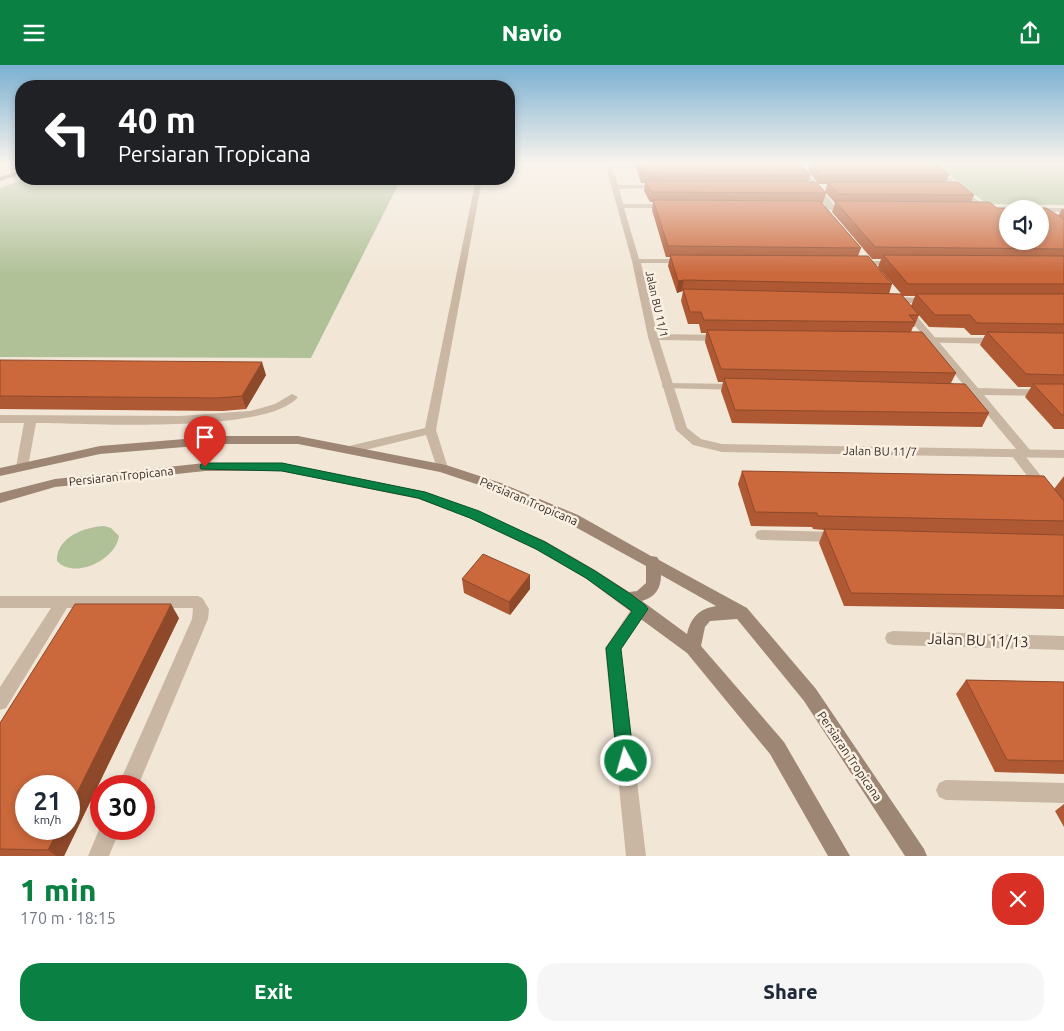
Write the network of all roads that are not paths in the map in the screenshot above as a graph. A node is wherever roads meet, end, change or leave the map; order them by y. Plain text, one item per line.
1 (475, 200) edge
2 (618, 200) edge
3 (822, 200) edge
4 (974, 200) edge
5 (620, 205) junction
6 (678, 206) edge
7 (802, 207) edge
8 (861, 208) edge
9 (974, 209) edge
10 (827, 210) junction
11 (1064, 210) edge
12 (1049, 211) edge
13 (863, 259) junction
14 (636, 261) junction
15 (693, 261) edge
16 (846, 263) edge
17 (905, 263) edge
18 (877, 275) edge
19 (888, 288) edge
20 (879, 300) edge
21 (898, 301) junction
22 (937, 301) edge
23 (653, 337) junction
24 (733, 338) edge
25 (902, 340) edge
26 (932, 340) junction
27 (1008, 341) edge
28 (668, 386) junction
29 (747, 387) edge
30 (945, 391) edge
31 (974, 391) junction
32 (1064, 393) edge
33 (292, 397) dead end
34 (0, 419) edge
35 (31, 419) junction
36 (430, 431) junction
37 (697, 442) joint
38 (353, 449) junction
39 (1021, 453) junction
40 (1064, 454) edge
41 (22, 467) junction
42 (442, 468) junction
43 (0, 472) edge
44 (0, 498) edge
45 (1064, 515) edge
46 (762, 535) dead end
47 (850, 537) edge
48 (652, 561) junction
49 (0, 602) edge
50 (63, 602) junction
51 (634, 604) junction
52 (741, 613) junction
53 (893, 638) dead end
54 (1064, 643) edge
55 (692, 648) junction
56 (0, 702) edge
57 (133, 775) edge
58 (946, 790) dead end
59 (1064, 793) edge
60 (105, 840) edge
61 (98, 856) edge
62 (636, 856) edge
63 (840, 856) edge
64 (917, 856) edge

1 - 36 street
2 - 5 street, Jalan BU 11/1
3 - 10 street
4 - 9 street
5 - 6 street
5 - 14 street, Jalan BU 11/1
7 - 10 street
8 - 10 street
11 - 12 street
13 - 16 street
13 - 17 street
13 - 18 street
14 - 15 street
14 - 23 street, Jalan BU 11/1
19 - 21 street
20 - 21 street
21 - 22 street
21 - 26 street
23 - 24 street
23 - 28 street, Jalan BU 11/1
25 - 26 street
26 - 27 street
26 - 31 street
28 - 29 street
28 - 37 street, Jalan BU 11/1
30 - 31 street
31 - 32 street
31 - 39 street
33 - 35 street
34 - 35 street
35 - 41 street
36 - 38 street
36 - 42 street
37 - 39 street, Jalan BU 11/7
38 - 41 main road, Persiaran Tropicana
38 - 42 main road, Persiaran Tropicana
39 - 40 street, Jalan BU 11/7
39 - 45 street
41 - 43 main road, Persiaran Tropicana
42 - 48 main road, Persiaran Tropicana
44 - 51 main road, Persiaran Tropicana
46 - 47 street
48 - 51 main road
48 - 52 main road, Persiaran Tropicana
49 - 50 street
50 - 56 street
50 - 57 street
51 - 55 main road, Persiaran Tropicana
51 - 62 street
52 - 55 main road
52 - 64 main road, Persiaran Tropicana
53 - 54 street, Jalan BU 11/13
55 - 63 main road, Persiaran Tropicana
58 - 59 street
60 - 61 street

